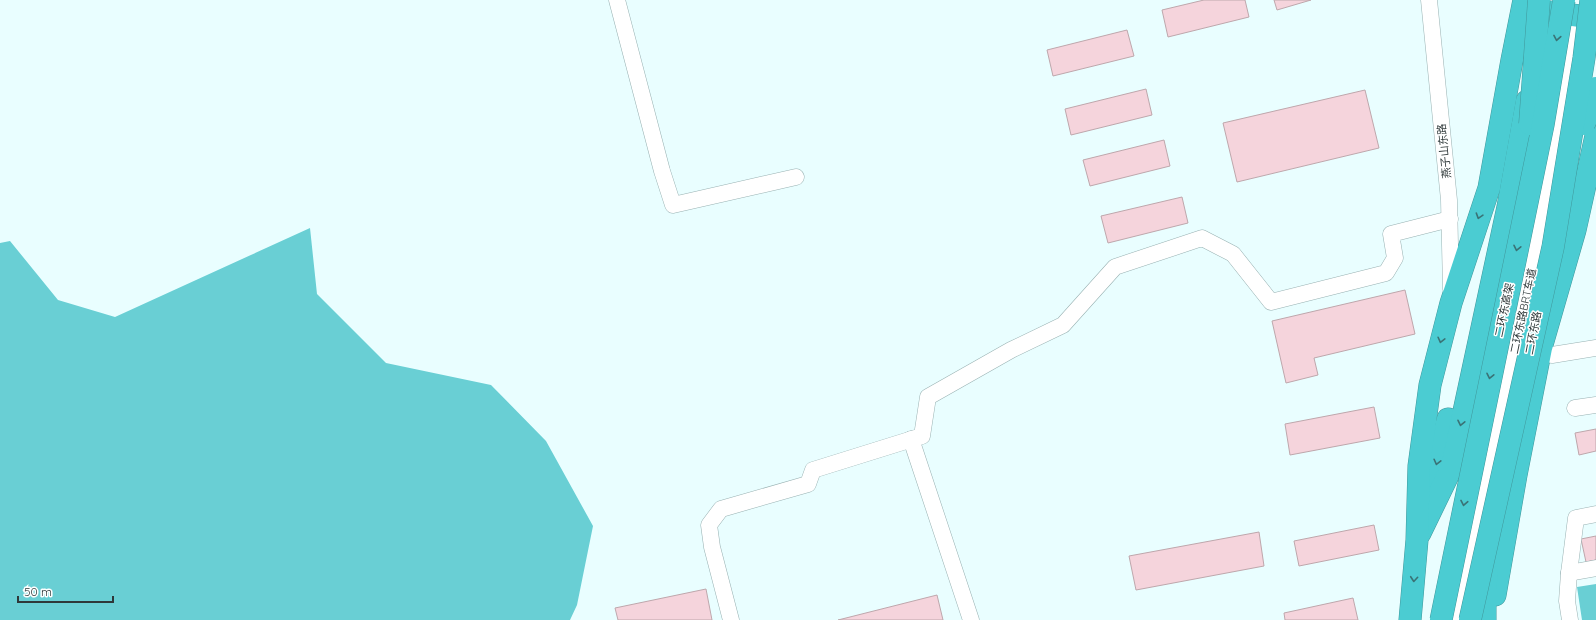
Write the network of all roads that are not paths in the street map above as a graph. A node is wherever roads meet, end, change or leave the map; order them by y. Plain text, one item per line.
1 (616, 0) edge
2 (1429, 0) edge
3 (1564, 0) edge
4 (1537, 2) edge
5 (1587, 8) edge
6 (1596, 48) edge
7 (1596, 88) edge
8 (1596, 136) edge
9 (1566, 167) junction
10 (1596, 172) edge
11 (796, 177) dead end
12 (1450, 219) junction
13 (1522, 225) junction
14 (1451, 303) junction
15 (1596, 348) edge
16 (1552, 355) junction
17 (1596, 405) edge
18 (1575, 408) dead end
19 (911, 439) junction
20 (1596, 514) edge
21 (1417, 540) junction
22 (1596, 568) edge
23 (1569, 573) junction
24 (1566, 618) edge
25 (731, 620) edge
26 (971, 620) edge
27 (1410, 620) edge
28 (1441, 620) edge
29 (1456, 620) edge
30 (1470, 620) edge
31 (1485, 620) edge
32 (1490, 620) edge
33 (1495, 620) edge

1 - 11 street
2 - 12 street, 燕子山东路
3 -> 13 highway, 二环东高架, bridge
4 - 5 highway
4 - 13 highway, bridge
4 -> 14 highway
4 -> 21 highway
5 - 9 highway, bridge
5 - 29 street, 二环东路BRT车道
6 - 31 highway, 二环东路
7 - 9 highway, bridge
8 - 32 highway
9 - 30 highway, bridge
10 - 16 highway, 二环东路
12 - 14 street, 燕子山东路
12 - 19 street
13 -> 28 highway, 二环东高架, bridge
14 -> 21 highway
15 - 16 street
16 - 33 highway, 二环东路
17 - 18 street
19 - 25 street
19 - 26 street
20 - 23 street
21 -> 27 highway
22 - 23 street
23 - 24 street

